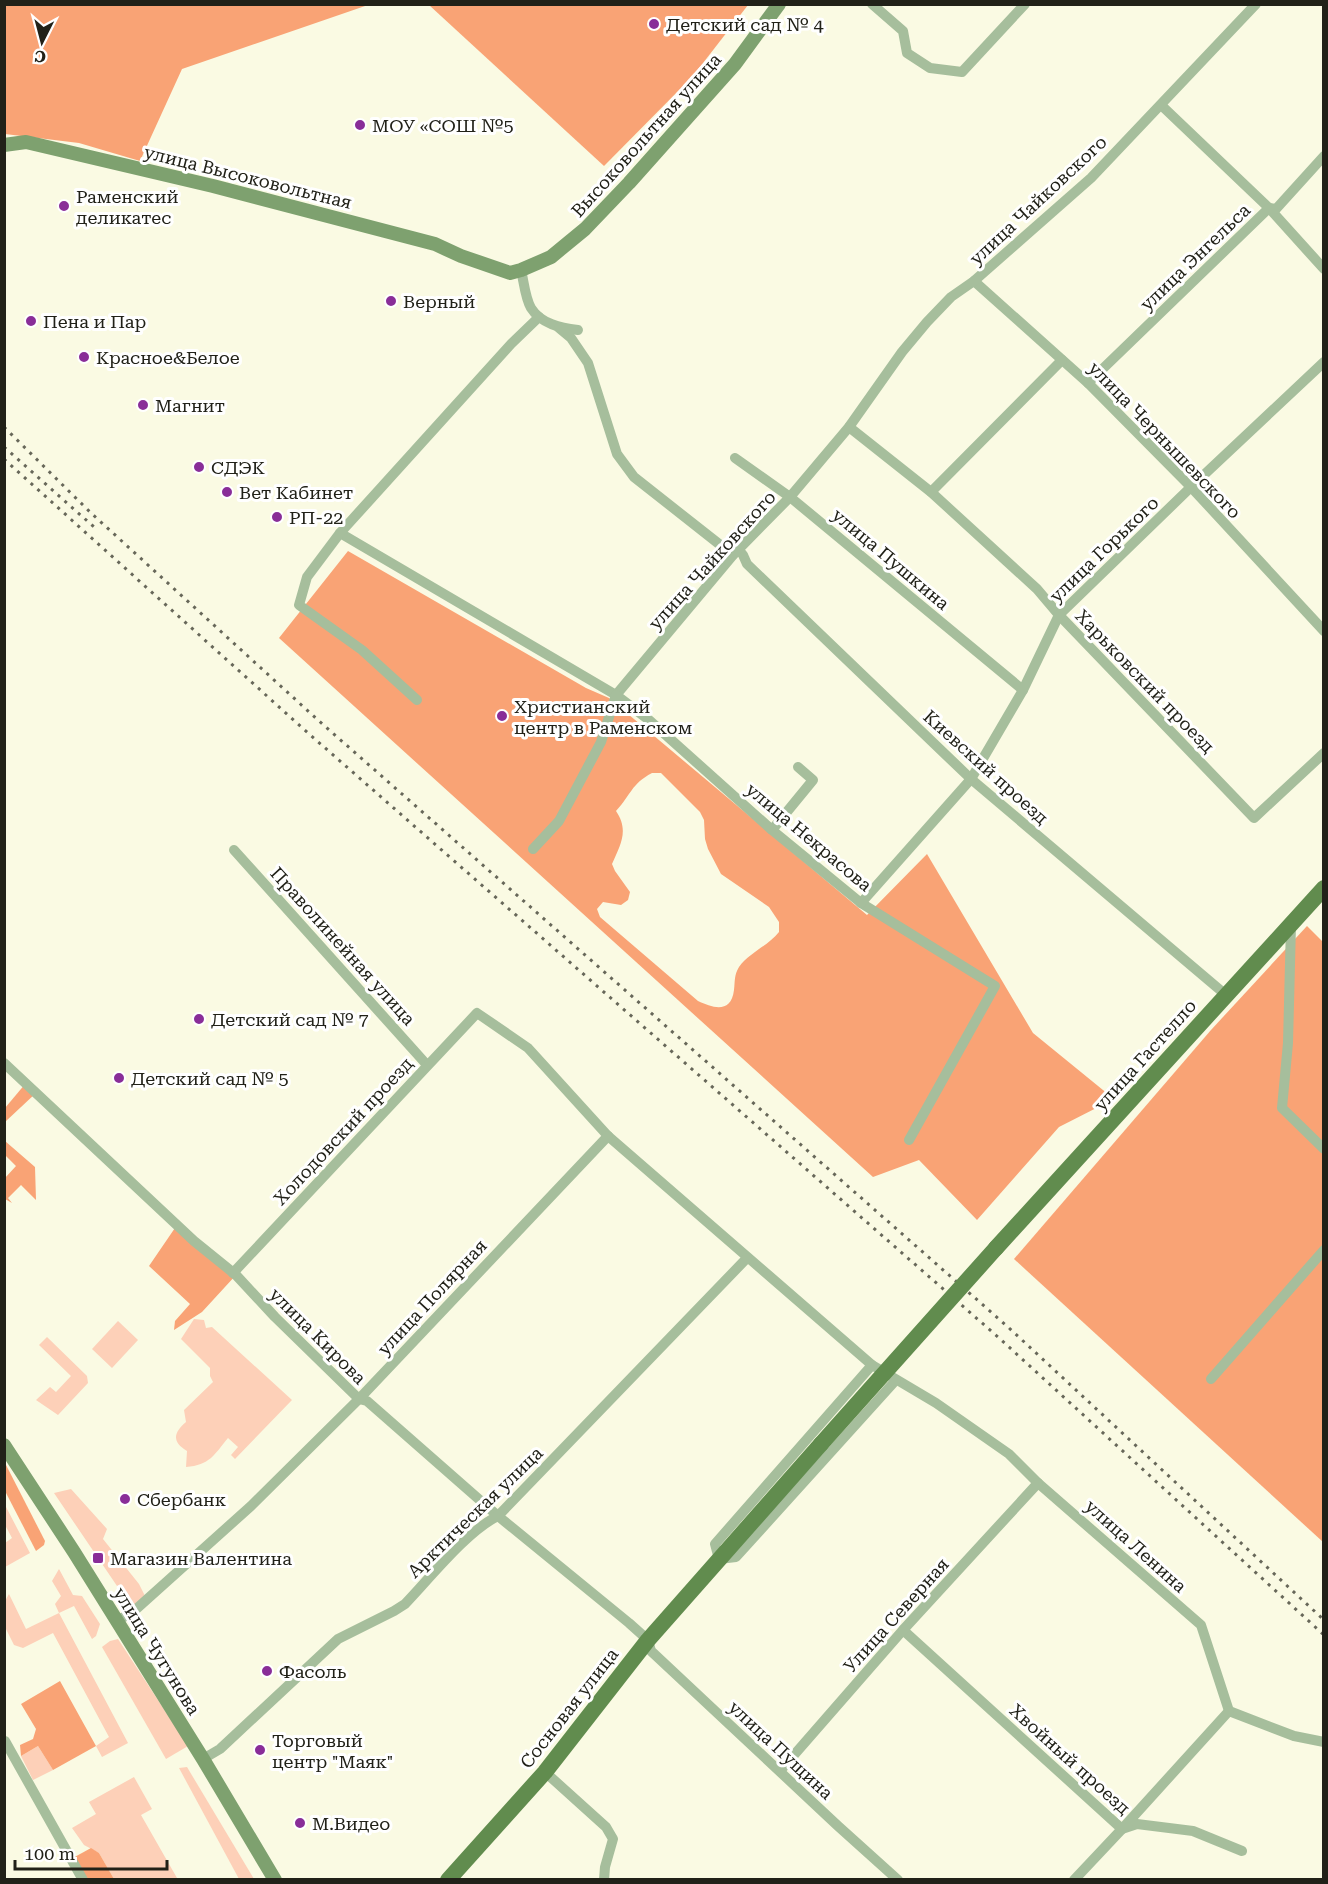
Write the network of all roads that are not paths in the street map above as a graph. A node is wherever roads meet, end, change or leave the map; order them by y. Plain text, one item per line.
1 (779, 4) edge
2 (872, 4) edge
3 (1025, 4) edge
4 (1256, 4) edge
5 (1161, 105) junction
6 (4, 144) edge
7 (1323, 156) edge
8 (1269, 208) junction
9 (478, 263) joint
10 (1323, 269) edge
11 (521, 270) junction
12 (974, 281) junction
13 (539, 317) junction
14 (559, 328) junction
15 (578, 330) dead end
16 (1062, 360) junction
17 (1323, 362) edge
18 (1088, 383) junction
19 (849, 427) junction
20 (735, 458) dead end
21 (1191, 487) junction
22 (931, 492) junction
23 (790, 497) junction
24 (340, 533) junction
25 (736, 553) junction
26 (1059, 615) junction
27 (1323, 631) edge
28 (1023, 690) junction
29 (616, 695) junction
30 (417, 700) dead end
31 (1323, 753) edge
32 (798, 767) dead end
33 (971, 778) junction
34 (772, 830) junction
35 (533, 849) dead end
36 (234, 850) dead end
37 (1323, 888) edge
38 (861, 903) junction
39 (1291, 924) junction
40 (1226, 995) junction
41 (477, 1013) joint
42 (4, 1063) edge
43 (427, 1065) junction
44 (608, 1136) junction
45 (909, 1140) dead end
46 (1323, 1149) edge
47 (1323, 1250) edge
48 (747, 1258) junction
49 (233, 1273) junction
50 (872, 1365) junction
51 (1211, 1379) dead end
52 (896, 1380) junction
53 (359, 1399) junction
54 (821, 1444) joint
55 (4, 1445) edge
56 (1038, 1483) junction
57 (498, 1516) junction
58 (719, 1560) junction
59 (117, 1622) junction
60 (903, 1630) junction
61 (648, 1640) junction
62 (1229, 1711) junction
63 (5, 1741) edge
64 (1323, 1742) edge
65 (203, 1758) junction
66 (780, 1771) junction
67 (545, 1772) junction
68 (1122, 1829) junction
69 (1242, 1851) dead end
70 (82, 1880) edge
71 (275, 1880) edge
72 (448, 1880) edge
73 (603, 1880) edge
74 (898, 1880) edge
75 (1074, 1880) edge

1 - 11 street, Высоковольтная улица
2 - 3 street
4 - 5 street, улица Чайковского
5 - 8 street
5 - 12 street, улица Чайковского
6 - 9 street, улица Высоковольтная
7 - 8 street, улица Энгельса
8 - 10 street
8 - 18 street, улица Энгельса
9 - 11 street, Высоковольтная улица
11 - 13 street
12 - 16 street, улица Чернышевского
12 - 19 street, улица Чайковского
13 - 14 street
13 - 24 street
14 - 15 street
14 - 25 street, Киевский проезд
16 - 18 street, улица Чернышевского
16 - 22 street
17 - 21 street, улица Горького
18 - 21 street, улица Чернышевского
19 - 22 street, Харьковский проезд
19 - 23 street, улица Чайковского
20 - 23 street, улица Пушкина
21 - 26 street, улица Горького
21 - 27 street, улица Чернышевского
22 - 26 street, Харьковский проезд
23 - 25 street, улица Чайковского
23 - 28 street, улица Пушкина
24 - 29 street
24 - 30 street
25 - 29 street, улица Чайковского
25 - 33 street, Киевский проезд
26 - 28 street, улица Горького
26 - 31 street, Харьковский проезд
28 - 33 street, улица Горького
29 - 34 street, улица Некрасова
29 - 35 street
32 - 34 street
33 - 38 street, улица Горького
33 - 40 street, Киевский проезд
34 - 38 street, улица Некрасова
36 - 43 street, Праволинейная улица
37 - 39 main road, улица Гастелло
38 - 45 street, улица Некрасова
39 - 40 main road, улица Гастелло
39 - 46 street
40 - 54 main road, улица Гастелло, bridge
41 - 43 street, Холодовский проезд
41 - 44 street, улица Ленина
42 - 49 street, улица Кирова
43 - 49 street, Холодовский проезд
44 - 48 street, улица Ленина
44 - 53 street, улица Полярная
47 - 51 street
48 - 50 street, улица Ленина
48 - 57 street, Арктическая улица
49 - 53 street, улица Кирова
50 - 52 street, улица Ленина
50 - 58 street
52 - 56 street, улица Ленина
52 - 58 street
53 - 57 street, улица Кирова
53 - 59 street, улица Полярная
54 - 58 main road, Сосновая улица
55 - 59 street, улица Чугунова
56 - 60 street, Улица Северная
56 - 62 street, улица Ленина
57 - 61 street, улица Кирова
57 - 65 street, Арктическая улица
58 - 61 main road, Сосновая улица
59 - 65 street, улица Чугунова
60 - 66 street, Улица Северная
60 - 68 street, Хвойный проезд
61 - 66 street, улица Пущина
61 - 67 main road, Сосновая улица
62 - 64 street
62 - 68 street
63 - 70 street
65 - 71 street, улица Чугунова
66 - 74 street, улица Пущина
67 - 72 main road, Сосновая улица
67 - 73 street
68 - 69 street, Хвойный проезд
68 - 75 street

